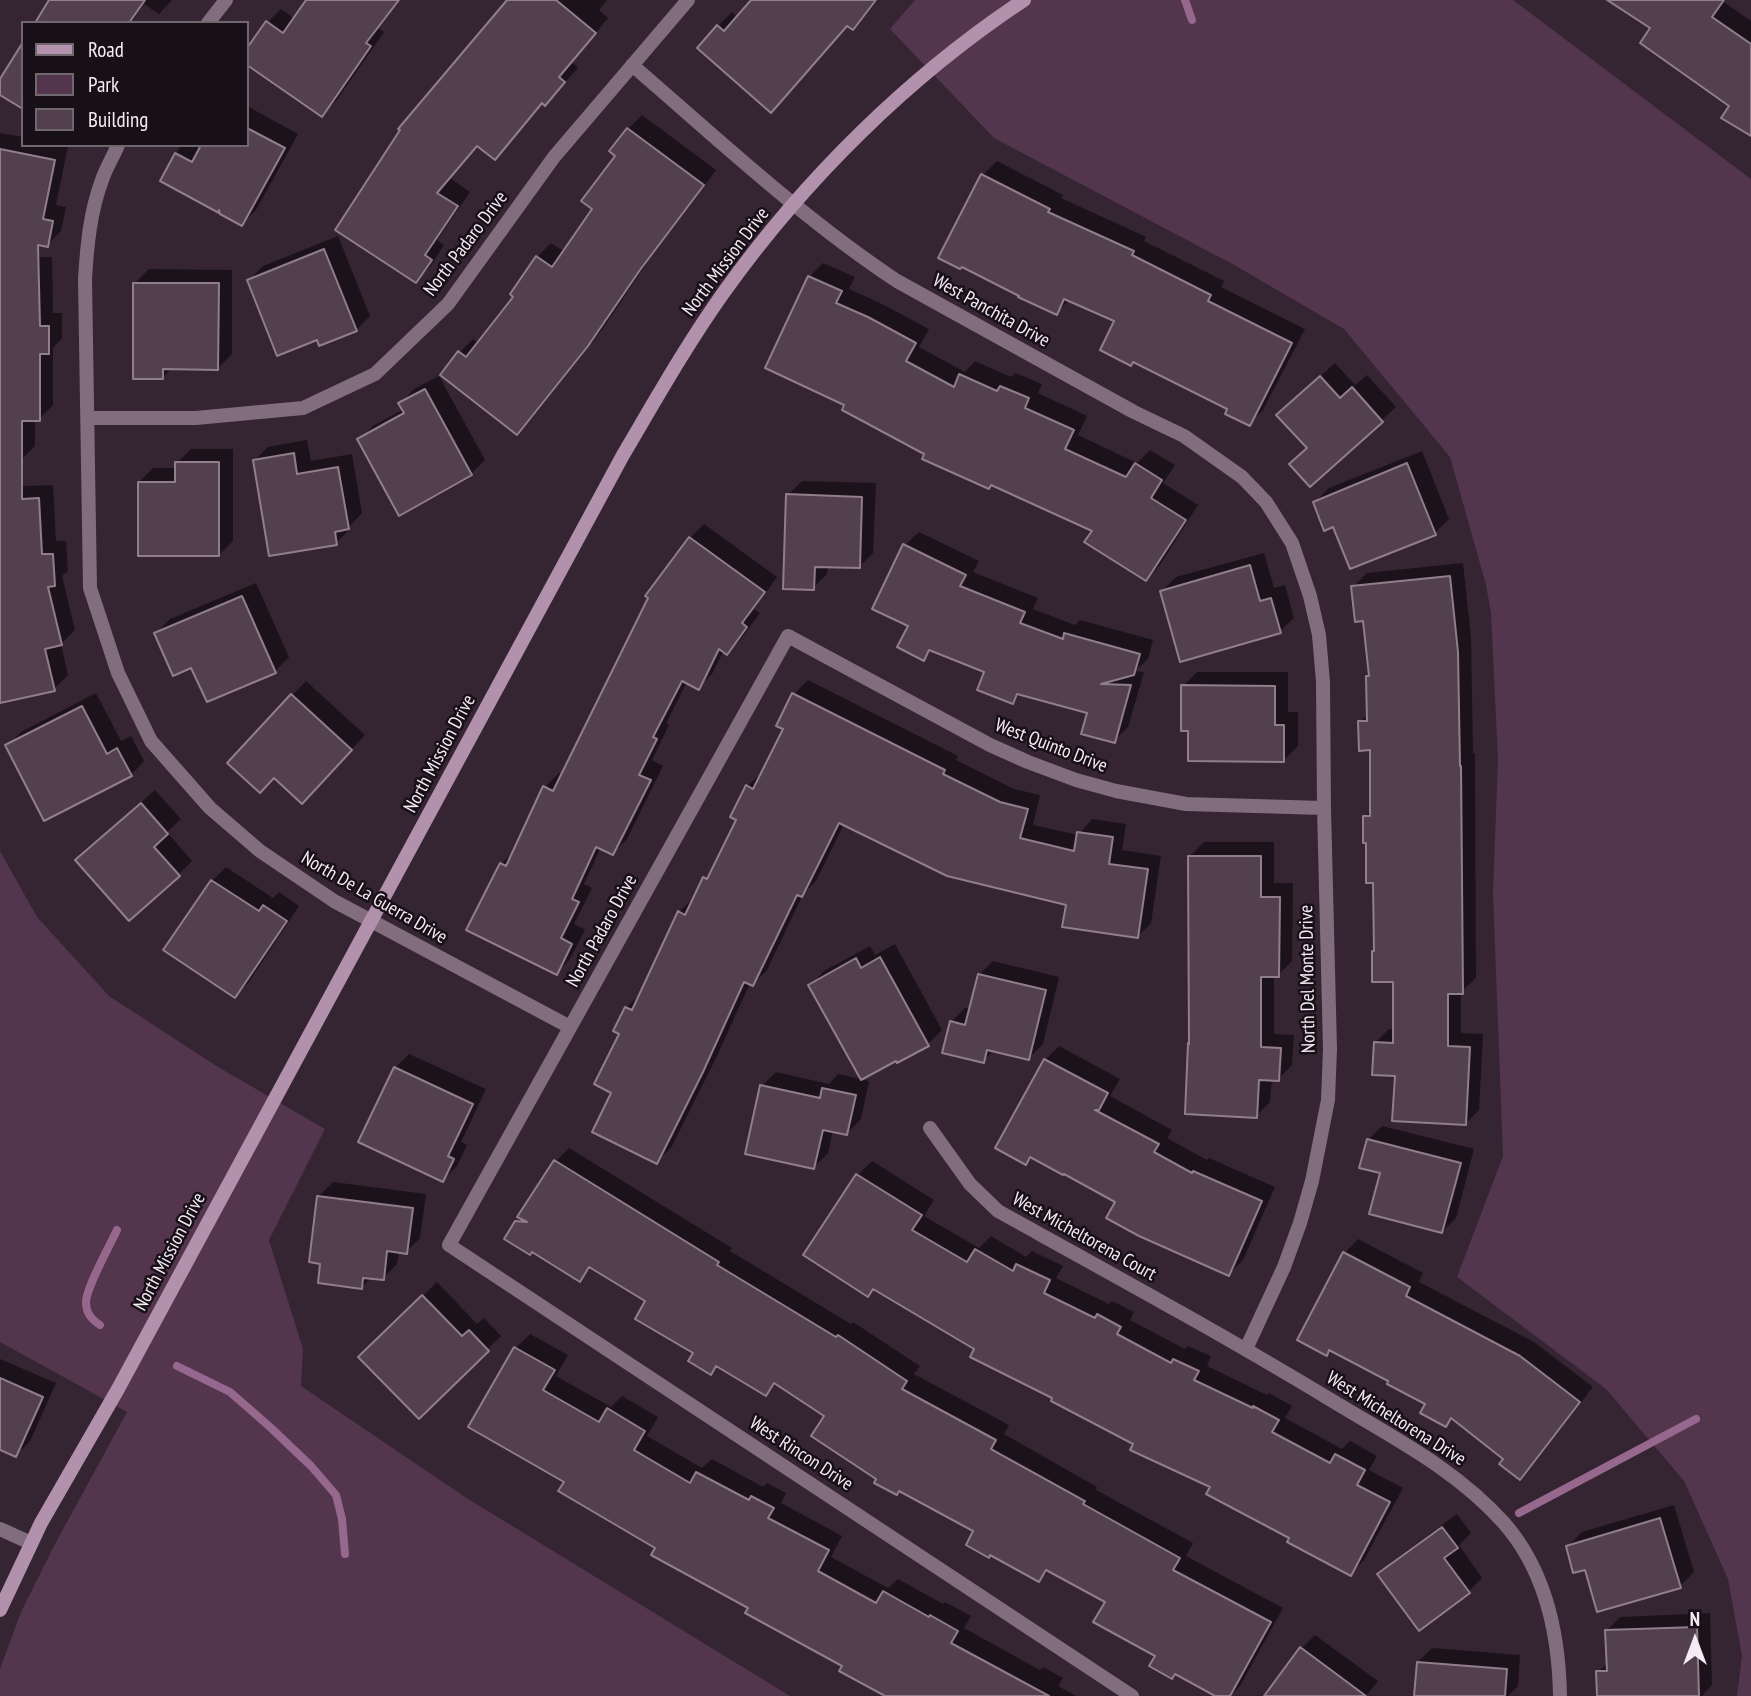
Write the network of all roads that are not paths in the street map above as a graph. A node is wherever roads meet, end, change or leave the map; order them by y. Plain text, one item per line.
1 (226, 0) edge
2 (688, 0) edge
3 (1024, 0) edge
4 (210, 21) edge
5 (632, 65) junction
6 (117, 147) edge
7 (794, 204) junction
8 (88, 418) junction
9 (1310, 596) joint
10 (788, 636) joint
11 (1324, 807) junction
12 (371, 921) junction
13 (570, 1027) junction
14 (930, 1128) dead end
15 (449, 1245) joint
16 (1246, 1349) junction
17 (0, 1529) edge
18 (31, 1543) junction
19 (0, 1610) edge
20 (1132, 1696) edge
21 (1560, 1696) edge

1 - 4 street
2 - 5 street, North Padaro Drive
3 - 7 street, North Mission Drive
5 - 7 street, West Panchita Drive
5 - 8 street, North Padaro Drive
6 - 8 street, North De La Guerra Drive
7 - 9 street, West Panchita Drive
7 - 12 street, North Mission Drive
8 - 12 street, North De La Guerra Drive
9 - 11 street, North Del Monte Drive
10 - 11 street, West Quinto Drive
10 - 13 street, North Padaro Drive
11 - 16 street, North Del Monte Drive
12 - 13 street, North De La Guerra Drive
12 - 18 street, North Mission Drive
13 - 15 street, North Padaro Drive
14 - 16 street, West Micheltorena Court
15 - 20 street, West Rincon Drive
16 - 21 street, West Micheltorena Drive
17 - 18 street
18 - 19 street, North Mission Drive

